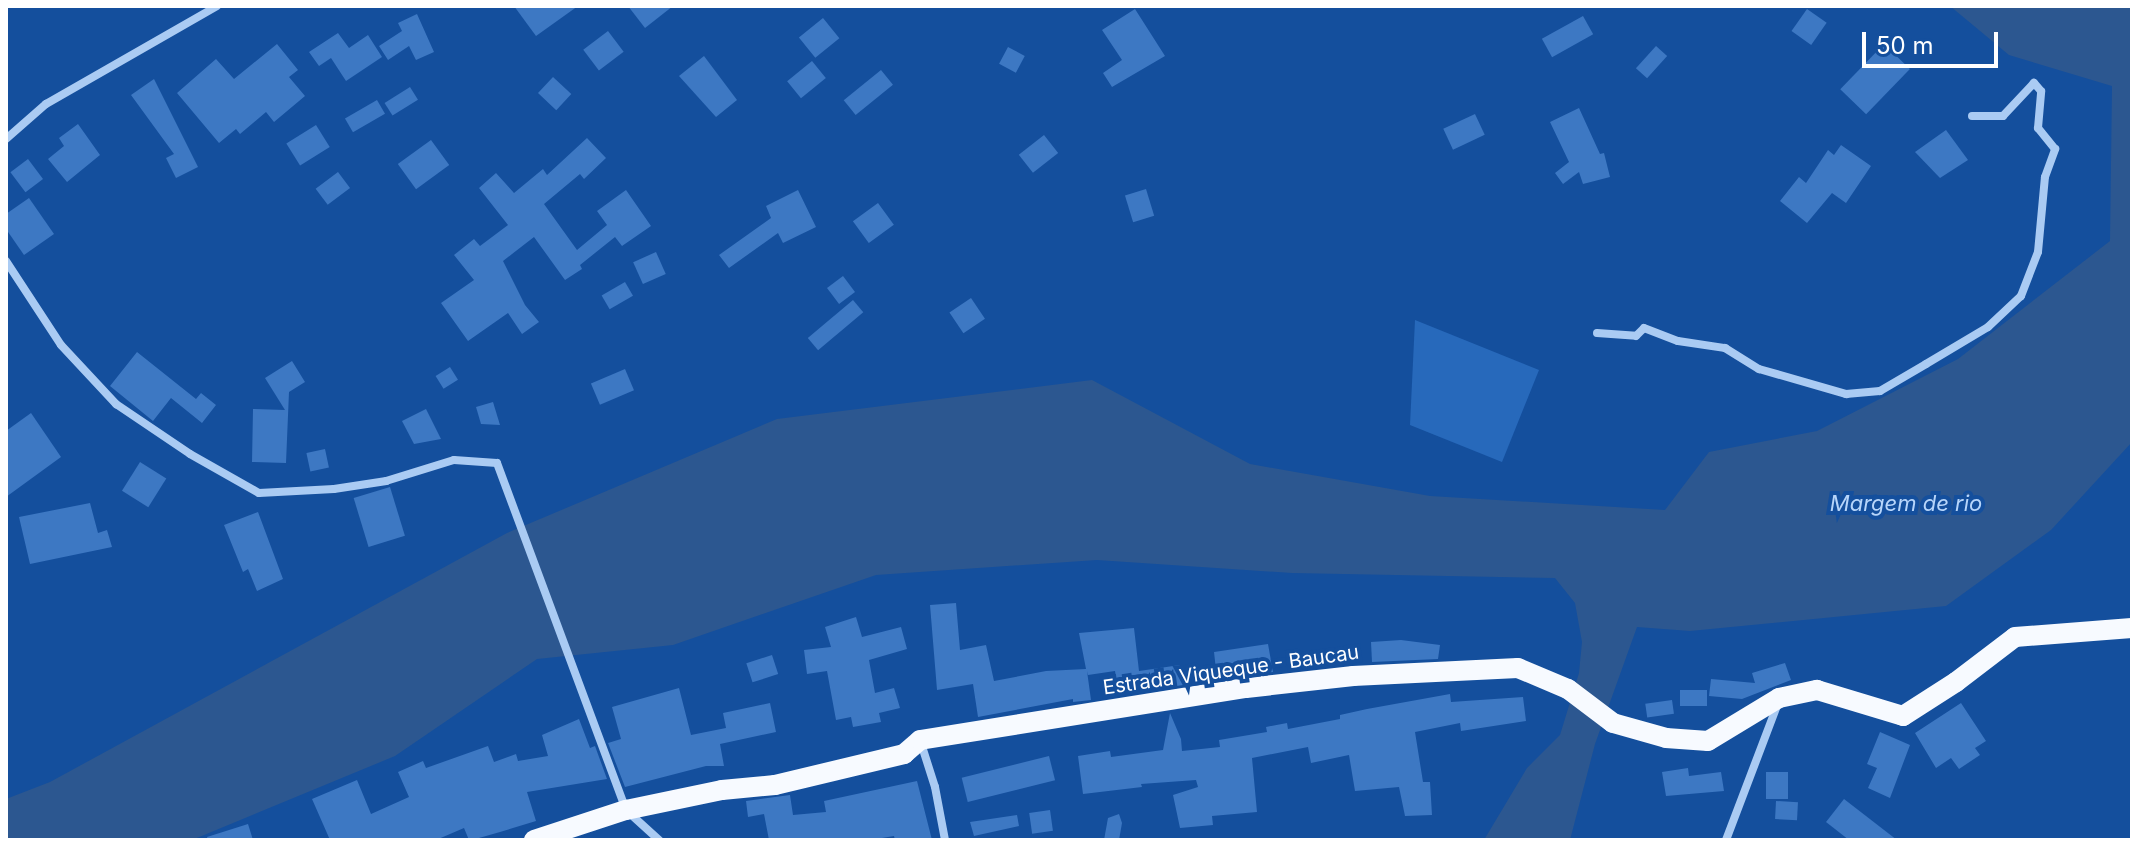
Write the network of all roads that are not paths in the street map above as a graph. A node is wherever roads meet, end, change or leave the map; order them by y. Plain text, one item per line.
1 (217, 6) edge
2 (1972, 116) dead end
3 (6, 139) edge
4 (6, 261) edge
5 (1597, 333) dead end
6 (2132, 628) edge
7 (1779, 698) junction
8 (920, 740) junction
9 (626, 810) junction
10 (534, 840) edge
11 (659, 840) edge
12 (945, 840) edge
13 (1726, 840) edge

1 - 3 street
2 - 5 street
4 - 9 street
6 - 7 main road, Estrada Viqueque - Baucau
7 - 8 main road, Estrada Viqueque - Baucau
7 - 13 street
8 - 9 main road, Estrada Viqueque - Baucau
8 - 12 street
9 - 10 main road, Estrada Viqueque - Baucau
9 - 11 street

